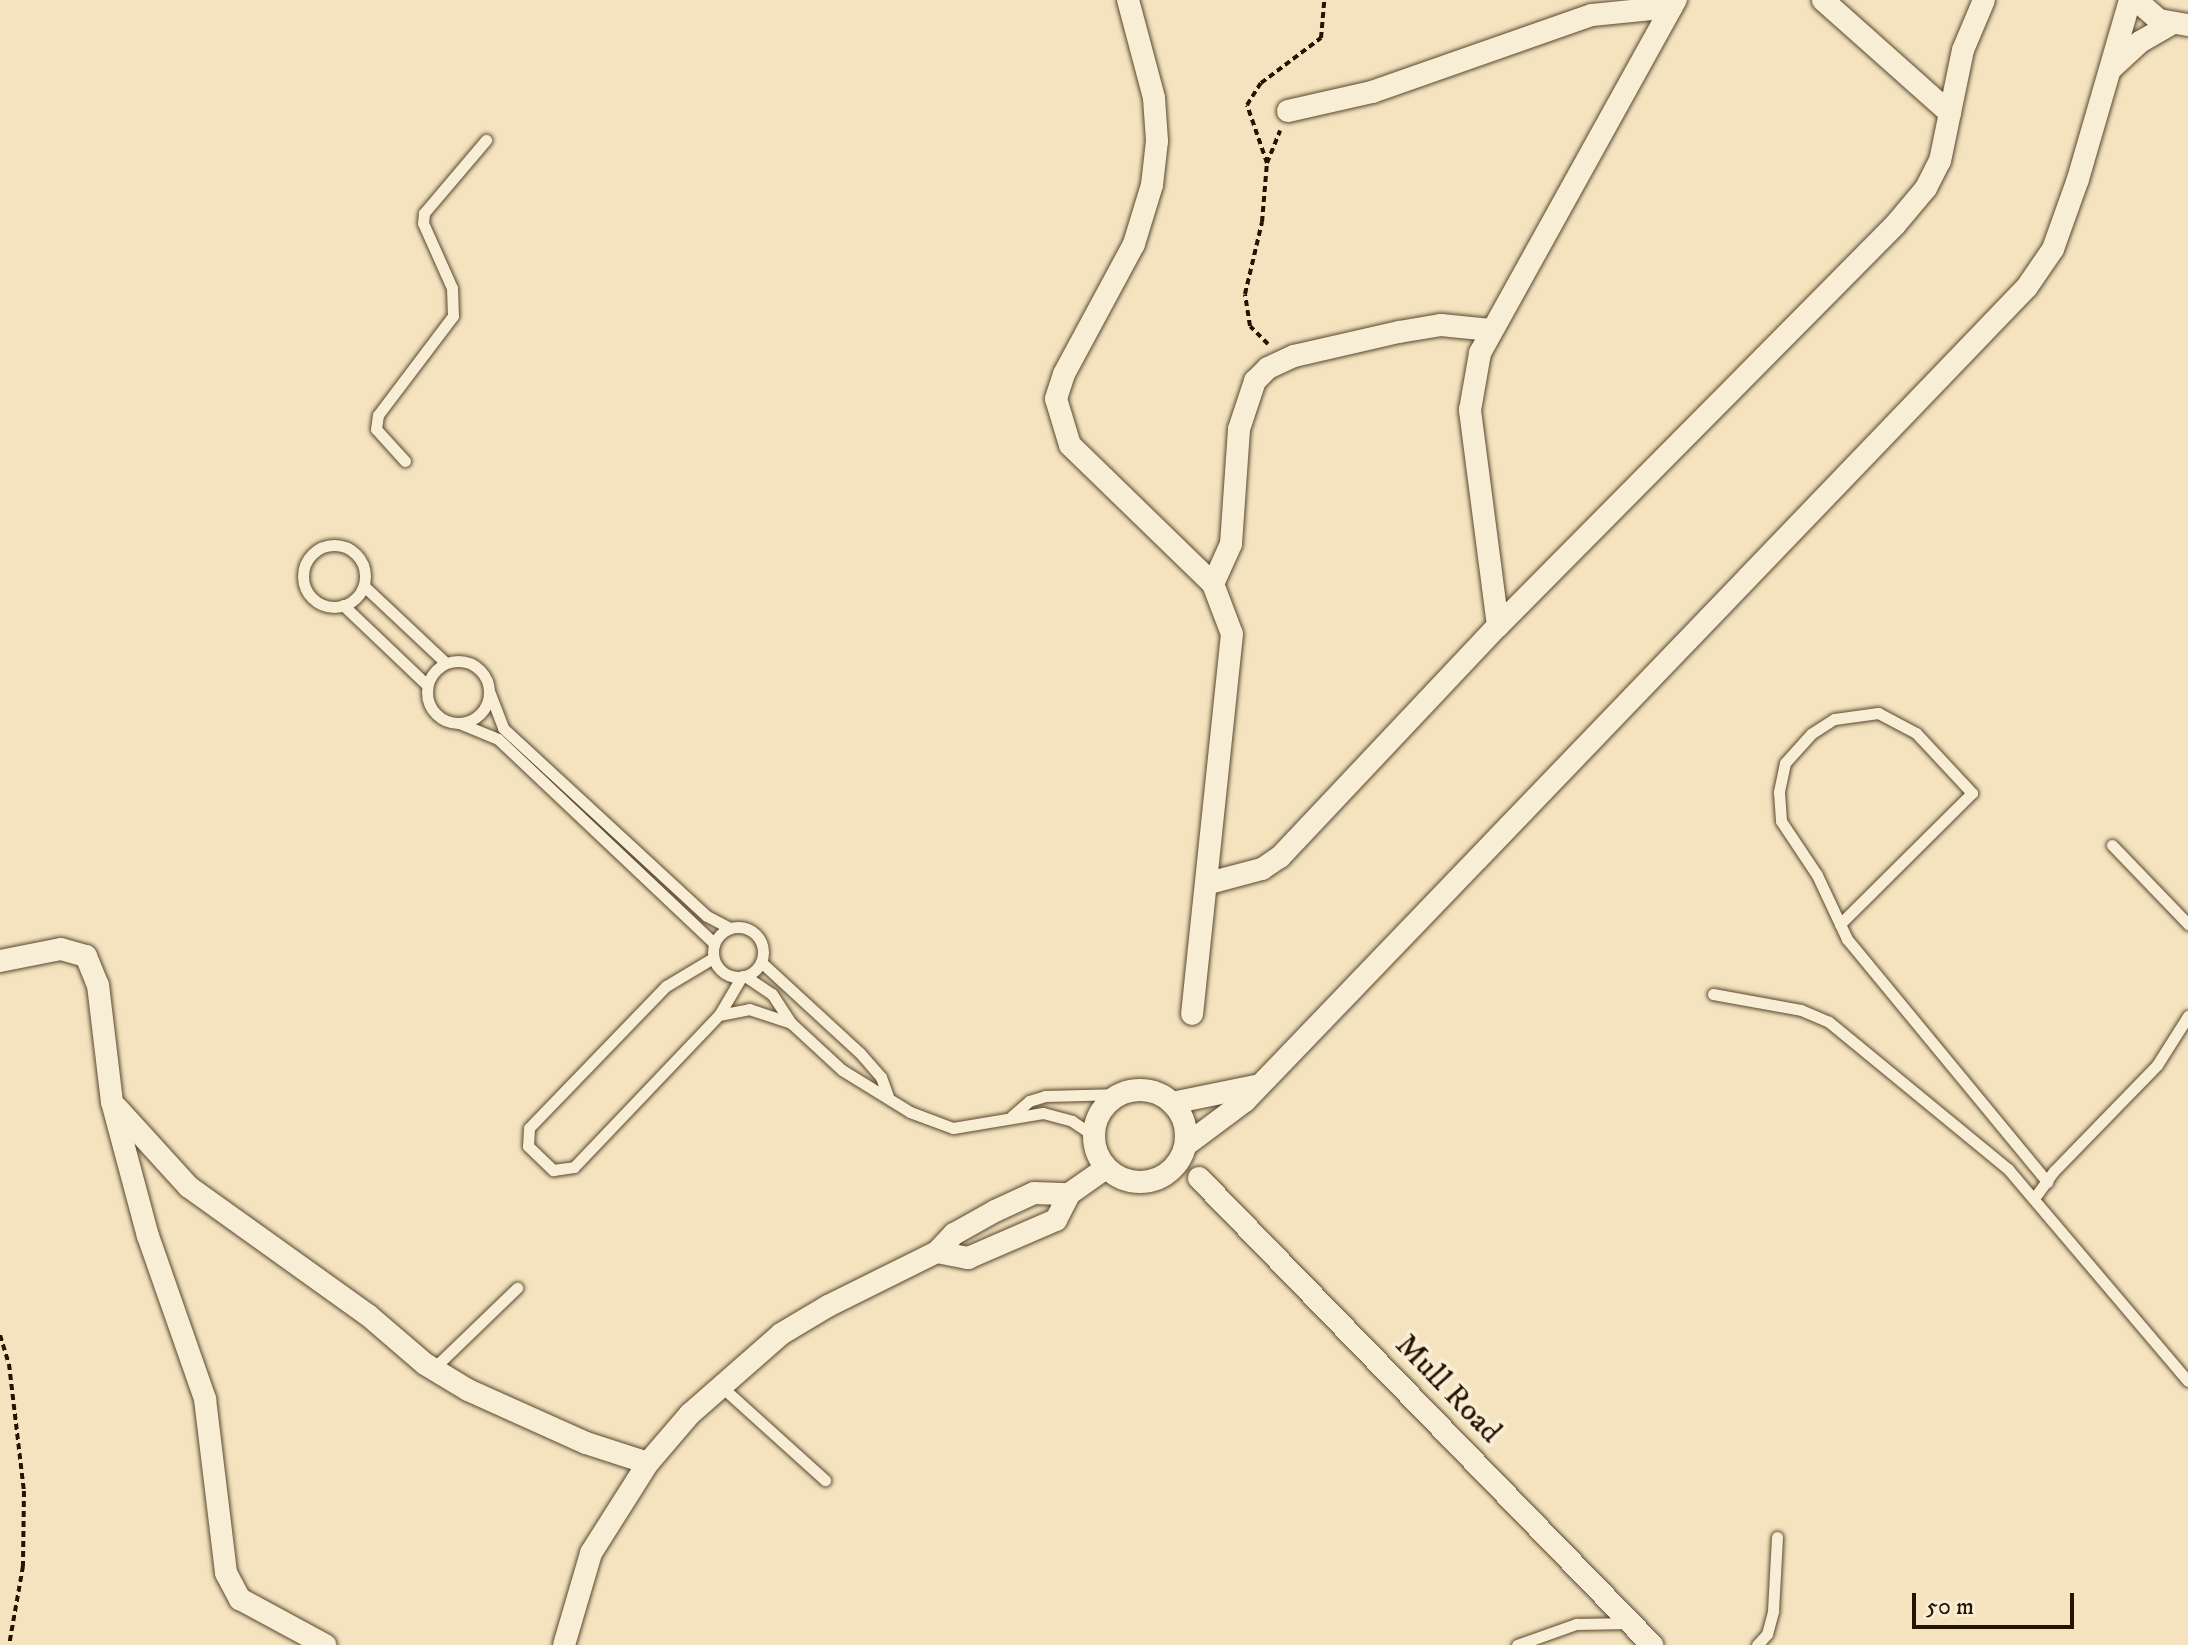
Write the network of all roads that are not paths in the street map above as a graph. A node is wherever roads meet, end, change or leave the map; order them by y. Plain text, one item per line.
1 (1128, 0) edge
2 (1823, 0) edge
3 (1984, 0) edge
4 (2133, 0) edge
5 (1674, 3) edge
6 (2180, 25) edge
7 (2111, 69) junction
8 (1288, 111) road end
9 (1950, 113) junction
10 (486, 140) dead end
11 (1491, 330) junction
12 (405, 461) dead end
13 (1213, 584) junction
14 (364, 586) junction
15 (343, 605) junction
16 (1498, 626) junction
17 (446, 663) junction
18 (427, 685) junction
19 (489, 691) junction
20 (459, 723) junction
21 (2112, 845) dead end
22 (1209, 883) junction
23 (1840, 924) junction
24 (2188, 924) edge
25 (730, 928) junction
26 (714, 943) junction
27 (713, 958) junction
28 (0, 961) edge
29 (761, 962) junction
30 (744, 976) junction
31 (1713, 994) dead end
32 (1192, 1014) dead end
33 (719, 1015) junction
34 (2188, 1016) edge
35 (791, 1023) junction
36 (1255, 1086) junction
37 (1122, 1094) junction
38 (888, 1096) junction
39 (112, 1102) junction
40 (1172, 1103) junction
41 (1011, 1117) junction
42 (1094, 1136) junction
43 (1186, 1145) junction
44 (1106, 1168) junction
45 (1199, 1178) dead end
46 (2047, 1182) junction
47 (1069, 1194) junction
48 (2035, 1197) junction
49 (937, 1252) junction
50 (517, 1288) dead end
51 (433, 1369) junction
52 (2188, 1381) edge
53 (722, 1387) junction
54 (648, 1463) junction
55 (825, 1480) dead end
56 (1777, 1537) dead end
57 (1630, 1623) junction
58 (325, 1645) edge
59 (564, 1645) edge
60 (1517, 1645) edge
61 (1652, 1645) edge
62 (1757, 1645) edge

1 - 13 street
2 - 9 street
3 - 9 street
4 - 6 street
4 - 7 street
5 - 8 street
5 - 11 street
6 - 7 street
7 - 36 street
9 - 16 street
10 - 12 lane
11 - 13 street
11 - 16 street
13 - 22 street
14 - 15 lane
14 - 15 lane
14 - 17 lane
15 - 18 lane
16 - 22 street
17 - 18 lane
17 - 19 lane
18 - 20 lane
19 - 20 lane
19 - 25 lane
20 - 26 lane
21 - 24 lane
22 - 32 street
23 - 23 lane
23 - 46 lane
25 - 26 lane
25 - 29 lane
26 - 27 lane
27 - 30 lane
27 - 33 lane
28 - 39 street
29 - 30 lane
29 - 38 lane
30 - 33 lane
30 - 35 lane
31 - 48 lane
33 - 35 lane
34 - 46 lane
35 - 38 lane
36 - 40 street
36 - 43 street
37 - 40 street
37 - 41 lane
37 - 42 street
38 - 41 lane
39 - 51 street
39 - 58 street
40 - 43 street
41 - 42 lane
42 - 44 street
43 - 44 street
44 - 47 street
45 - 57 street, Mull Road
46 - 48 lane
47 - 49 street
47 - 49 street
48 - 52 lane
49 - 53 street
50 - 51 lane
51 - 54 street
53 - 54 street
53 - 55 lane
54 - 59 street
56 - 62 lane
57 - 60 lane
57 - 61 street, Mull Road

